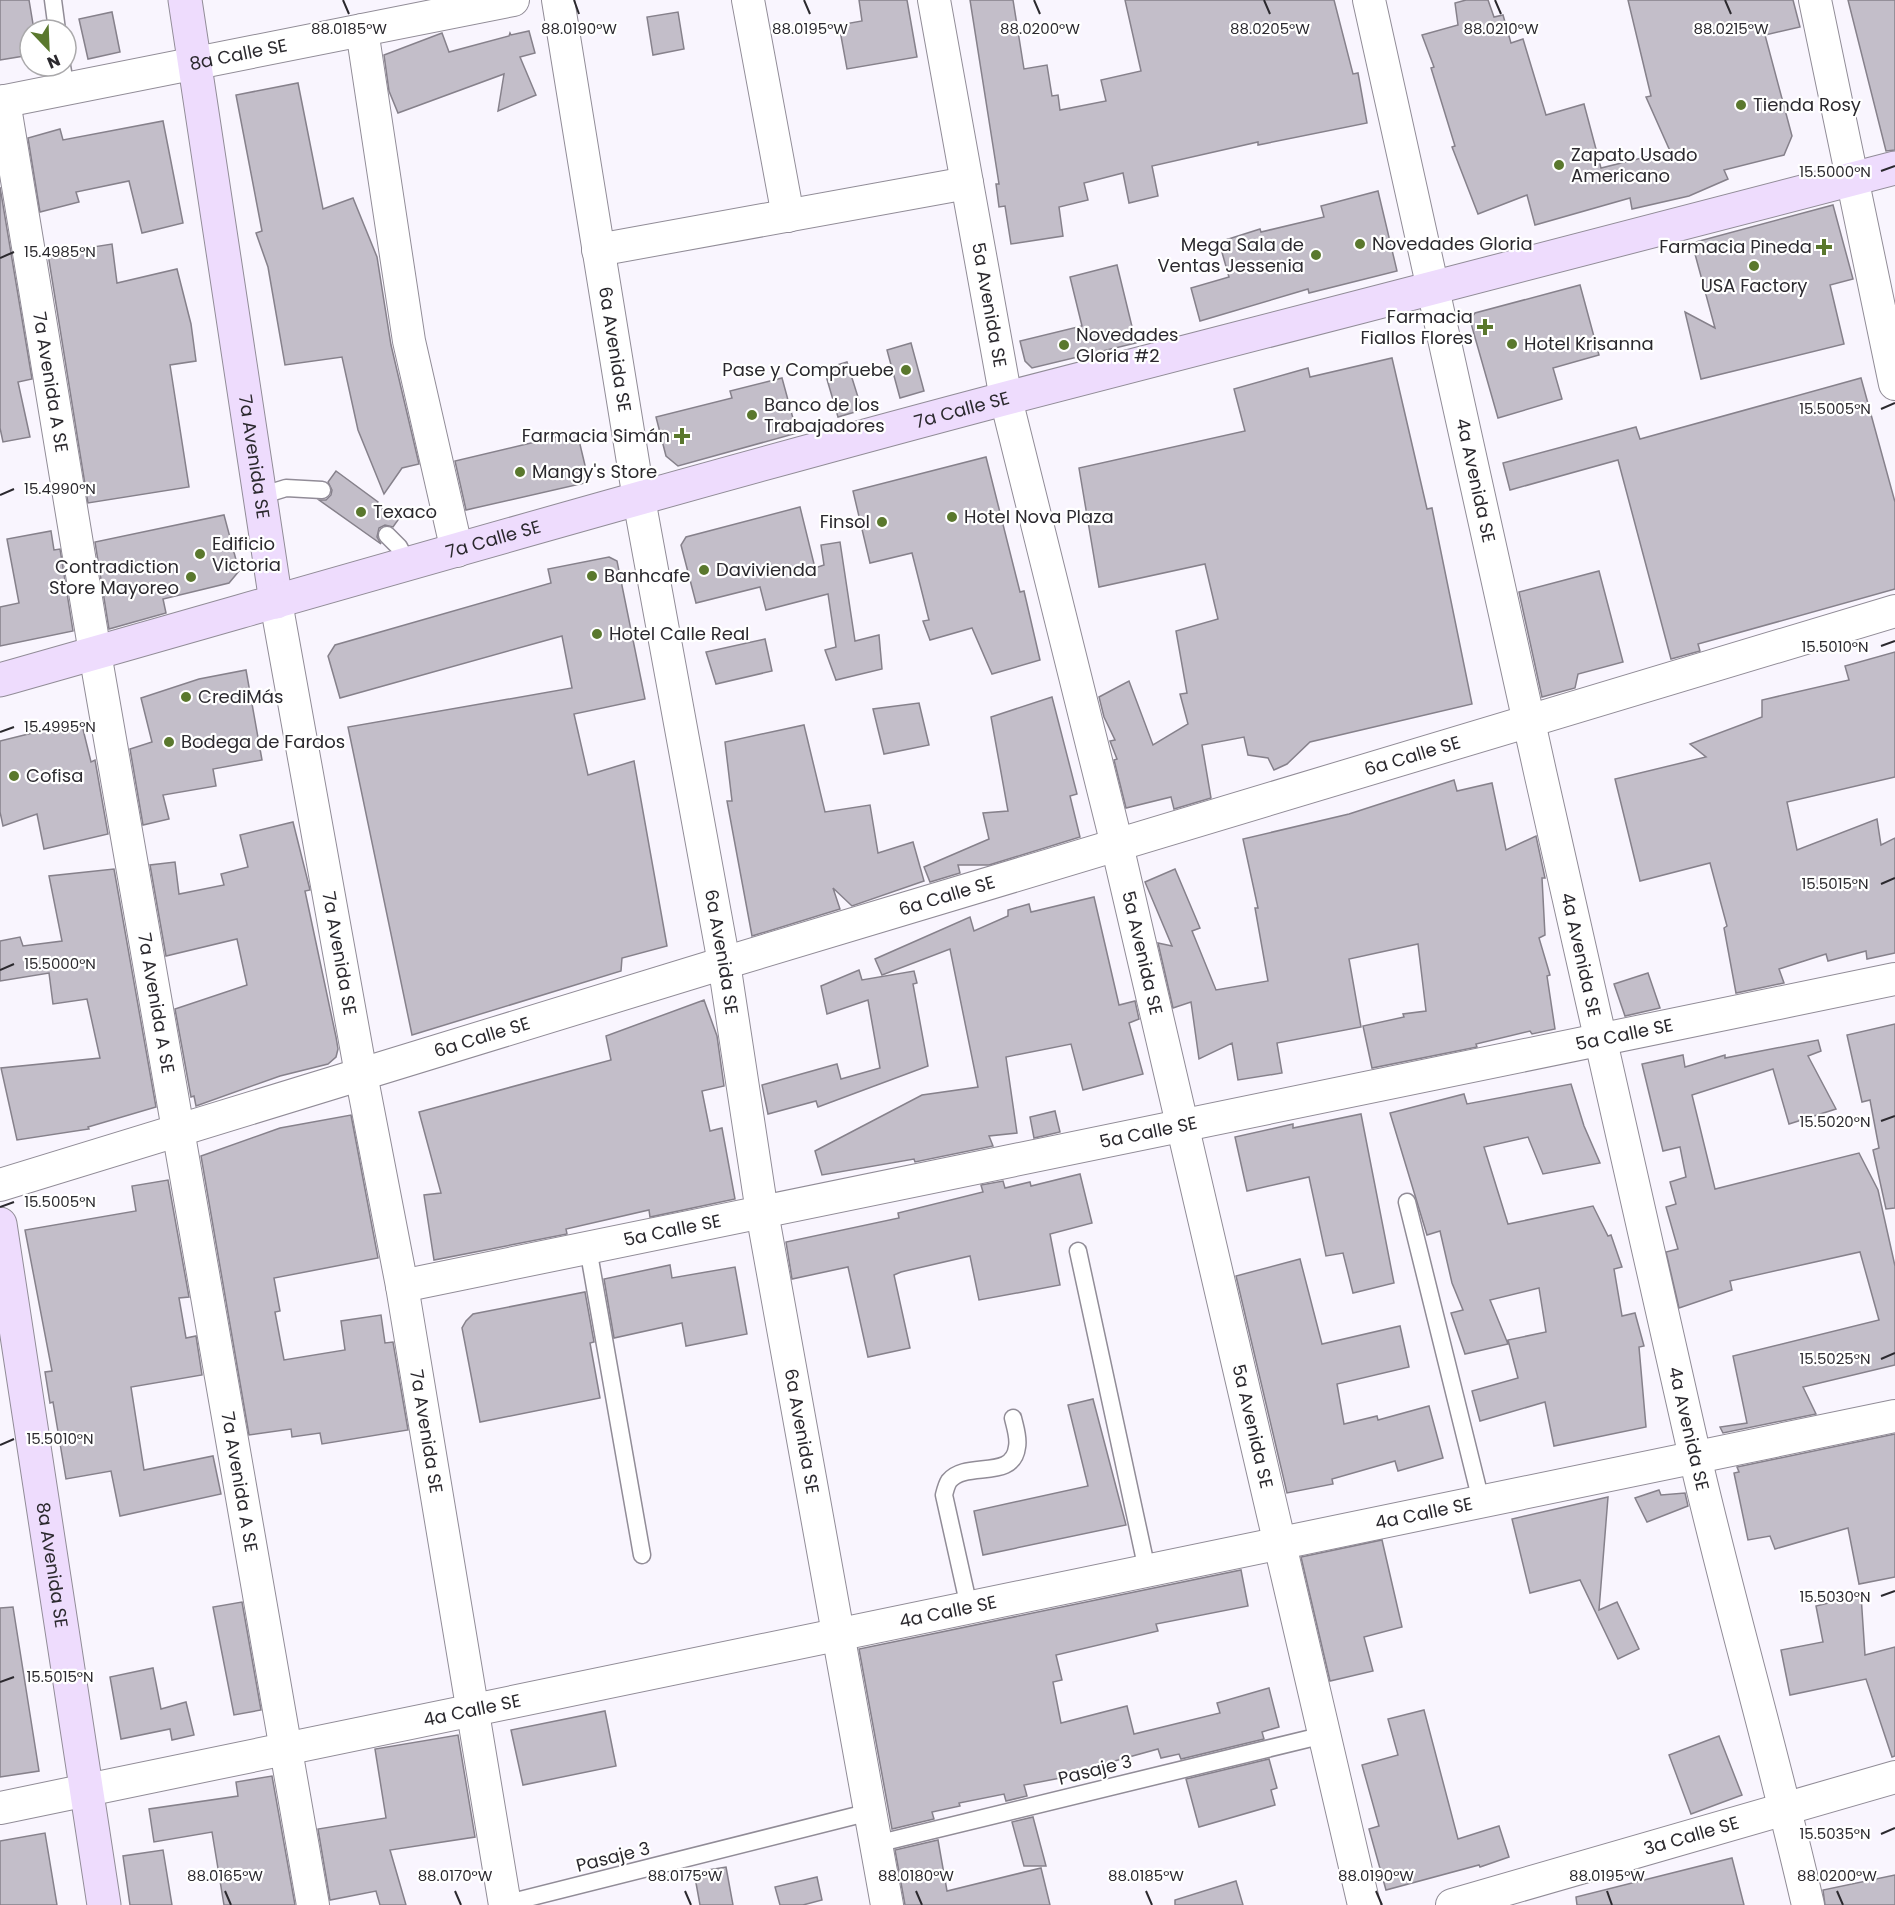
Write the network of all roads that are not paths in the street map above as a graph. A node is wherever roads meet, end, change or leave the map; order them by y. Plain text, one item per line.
1 (53, 0) edge
2 (186, 0) edge
3 (513, 0) edge
4 (558, 0) edge
5 (748, 0) edge
6 (934, 0) edge
7 (1369, 0) edge
8 (1815, 0) edge
9 (55, 18) edge
10 (362, 30) junction
11 (197, 62) junction
12 (78, 76) edge
13 (64, 78) edge
14 (2, 102) edge
15 (1895, 168) edge
16 (1852, 179) junction
17 (967, 183) junction
18 (788, 216) junction
19 (598, 250) junction
20 (1433, 290) junction
21 (1895, 384) edge
22 (1006, 399) junction
23 (322, 490) dead end
24 (260, 496) junction
25 (639, 499) junction
26 (387, 535) dead end
27 (457, 550) junction
28 (408, 564) junction
29 (276, 602) junction
30 (1895, 611) edge
31 (95, 653) junction
32 (0, 680) edge
33 (1528, 721) junction
34 (1117, 845) junction
35 (724, 963) junction
36 (1895, 979) edge
37 (1599, 1040) junction
38 (361, 1074) junction
39 (1181, 1126) junction
40 (180, 1130) junction
41 (0, 1185) edge
42 (1407, 1202) dead end
43 (762, 1212) junction
44 (0, 1224) edge
45 (588, 1248) junction
46 (1078, 1251) dead end
47 (402, 1286) junction
48 (1895, 1416) edge
49 (1013, 1418) dead end
50 (1695, 1457) junction
51 (1481, 1501) junction
52 (1279, 1543) junction
53 (642, 1555) dead end
54 (1147, 1570) junction
55 (969, 1607) junction
56 (838, 1635) junction
57 (471, 1711) junction
58 (1324, 1735) junction
59 (284, 1749) junction
60 (1895, 1777) edge
61 (86, 1791) junction
62 (1786, 1807) junction
63 (0, 1808) edge
64 (870, 1812) junction
65 (876, 1844) junction
66 (504, 1904) edge
67 (104, 1905) edge
68 (313, 1905) edge
69 (887, 1905) edge
70 (1364, 1905) edge
71 (1452, 1905) edge
72 (1808, 1905) edge

1 - 9 lane
2 - 11 main road, 7a Avenida SE
3 - 10 street, 8a Calle SE
4 - 19 street, 6a Avenida SE
5 - 18 street
6 - 17 street, 5a Avenida SE
7 - 20 street, 4a Avenida SE
8 - 16 street
10 - 11 street, 8a Calle SE
10 - 27 street
11 - 12 street, 8a Calle SE
11 - 24 main road, 7a Avenida SE
13 - 14 street, 8a Calle SE
14 - 31 street, 7a Avenida A SE
15 - 16 main road, 7a Calle SE
16 - 20 main road, 7a Calle SE
16 - 21 street
17 - 18 street
17 - 22 street, 5a Avenida SE
18 - 19 street
19 - 25 street, 6a Avenida SE
20 - 22 main road, 7a Calle SE
20 - 33 street, 4a Avenida SE
22 - 25 main road, 7a Calle SE
22 - 34 street, 5a Avenida SE
23 - 24 lane
24 - 29 main road, 7a Avenida SE
25 - 27 main road, 7a Calle SE
25 - 35 street, 6a Avenida SE
26 - 28 lane
27 - 28 main road, 7a Calle SE
28 - 29 main road, 7a Calle SE
29 - 31 main road, 7a Calle SE
29 - 38 street, 7a Avenida SE
30 - 33 street, 6a Calle SE
31 - 32 main road, 7a Calle SE
31 - 40 street, 7a Avenida A SE
33 - 34 street, 6a Calle SE
33 - 37 street, 4a Avenida SE
34 - 35 street, 6a Calle SE
34 - 39 street, 5a Avenida SE
35 - 38 street, 6a Calle SE
35 - 43 street, 6a Avenida SE
36 - 37 street, 5a Calle SE
37 - 39 street, 5a Calle SE
37 - 50 street, 4a Avenida SE
38 - 40 street, 6a Calle SE
38 - 47 street, 7a Avenida SE
39 - 43 street, 5a Calle SE
39 - 52 street, 5a Avenida SE
40 - 41 street, 6a Calle SE
40 - 59 street, 7a Avenida A SE
42 - 51 lane
43 - 45 street, 5a Calle SE
43 - 56 street, 6a Avenida SE
44 - 61 main road, 8a Avenida SE
45 - 47 street, 5a Calle SE
45 - 53 lane
46 - 54 lane
47 - 57 street, 7a Avenida SE
48 - 50 street, 4a Calle SE
49 - 55 lane
50 - 51 street, 4a Calle SE
50 - 62 street, 4a Avenida SE
51 - 52 street, 4a Calle SE
52 - 54 street, 4a Calle SE
52 - 58 street, 5a Avenida SE
54 - 55 street, 4a Calle SE
55 - 56 street, 4a Calle SE
56 - 57 street, 4a Calle SE
56 - 64 street, 6a Avenida SE
57 - 59 street, 4a Calle SE
57 - 66 street, 7a Avenida SE
58 - 65 lane, Pasaje 3
58 - 70 street, 5a Avenida SE
59 - 61 street, 4a Calle SE
59 - 68 street, 7a Avenida A SE
60 - 62 street, 3a Calle SE
61 - 63 street, 4a Calle SE
61 - 67 main road, 8a Avenida SE
62 - 71 street, 3a Calle SE
62 - 72 street, 4a Avenida SE
64 - 65 street, 6a Avenida SE
64 - 66 lane, Pasaje 3
65 - 69 street, 6a Avenida SE

